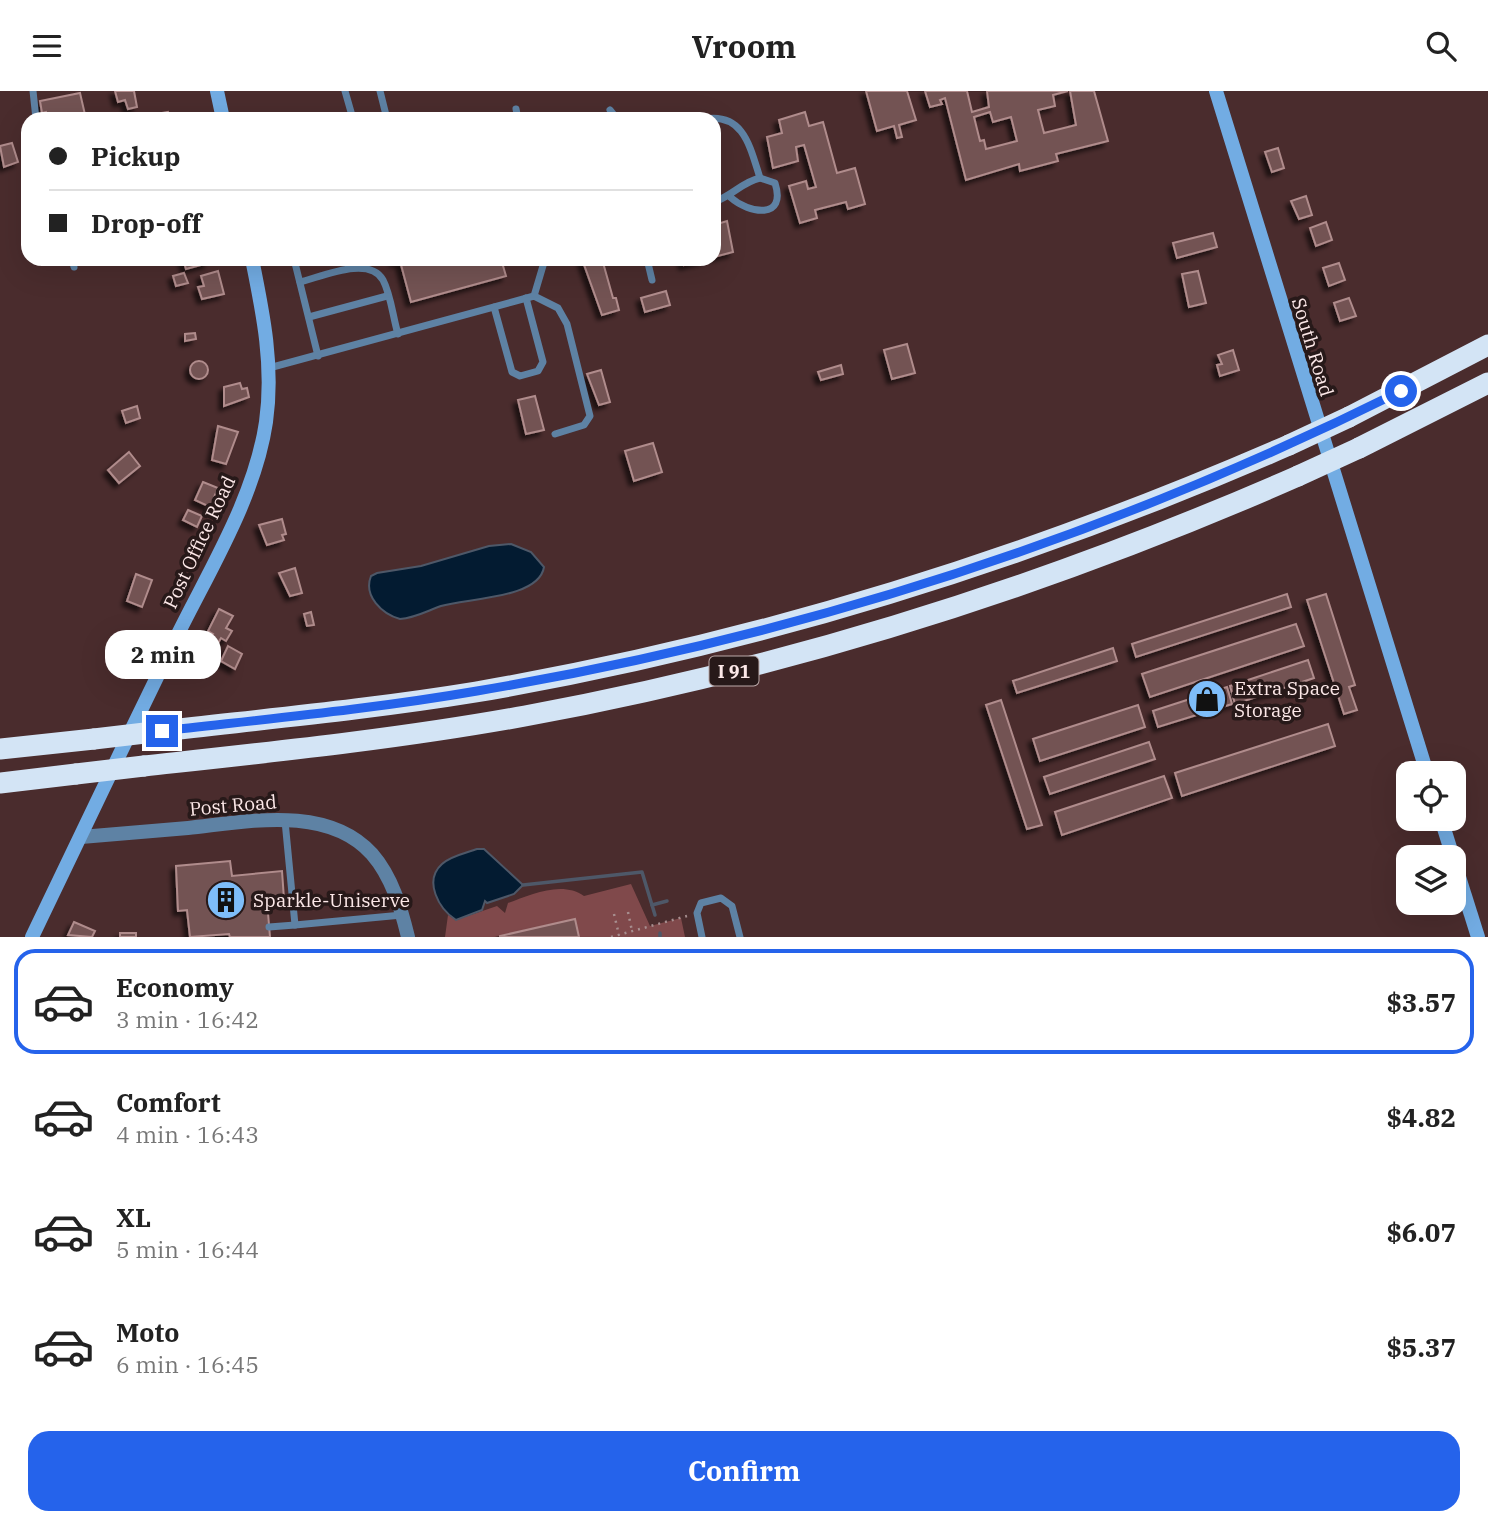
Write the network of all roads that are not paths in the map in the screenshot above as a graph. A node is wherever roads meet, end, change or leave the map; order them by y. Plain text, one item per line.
1 (33, 91) edge
2 (217, 91) edge
3 (345, 91) edge
4 (380, 91) edge
5 (1216, 91) edge
6 (516, 109) dead end
7 (35, 112) edge
8 (222, 112) edge
9 (351, 112) edge
10 (385, 112) edge
11 (517, 112) edge
12 (721, 118) edge
13 (760, 177) junction
14 (730, 197) junction
15 (721, 200) edge
16 (253, 266) edge
17 (296, 266) edge
18 (542, 266) edge
19 (649, 266) edge
20 (652, 280) dead end
21 (300, 282) junction
22 (387, 296) junction
23 (530, 297) junction
24 (494, 307) junction
25 (309, 317) junction
26 (398, 334) junction
27 (1488, 345) edge
28 (318, 356) junction
29 (269, 368) junction
30 (1488, 383) edge
31 (555, 434) dead end
32 (0, 749) edge
33 (1423, 761) edge
34 (0, 783) edge
35 (285, 820) junction
36 (81, 837) junction
37 (1466, 898) edge
38 (402, 915) junction
39 (295, 925) junction
40 (269, 927) dead end
41 (32, 937) edge
42 (408, 937) edge
43 (702, 937) edge
44 (740, 937) edge
45 (1478, 937) edge

1 - 7 lane
2 - 8 main road
3 - 9 lane
4 - 10 lane
5 - 33 main road, South Road
6 - 11 lane
12 - 13 lane
13 - 14 lane
13 - 14 lane
14 - 15 lane
16 - 29 main road, Post Office Road
17 - 21 lane
18 - 23 lane
19 - 20 lane
21 - 22 lane
21 - 25 lane
22 - 25 lane
22 - 26 lane
23 - 24 lane
23 - 24 lane
23 - 31 lane
24 - 26 lane
25 - 28 lane
26 - 28 lane
27 - 32 highway, I 91, bridge
28 - 29 lane
29 - 36 main road, Post Office Road
30 - 34 highway, I 91, bridge
35 - 36 street, Post Road
35 - 38 street, Post Road
35 - 39 lane
36 - 41 main road, Post Office Road
37 - 45 main road
38 - 39 lane
38 - 42 street, Post Road
39 - 40 lane
43 - 44 lane

